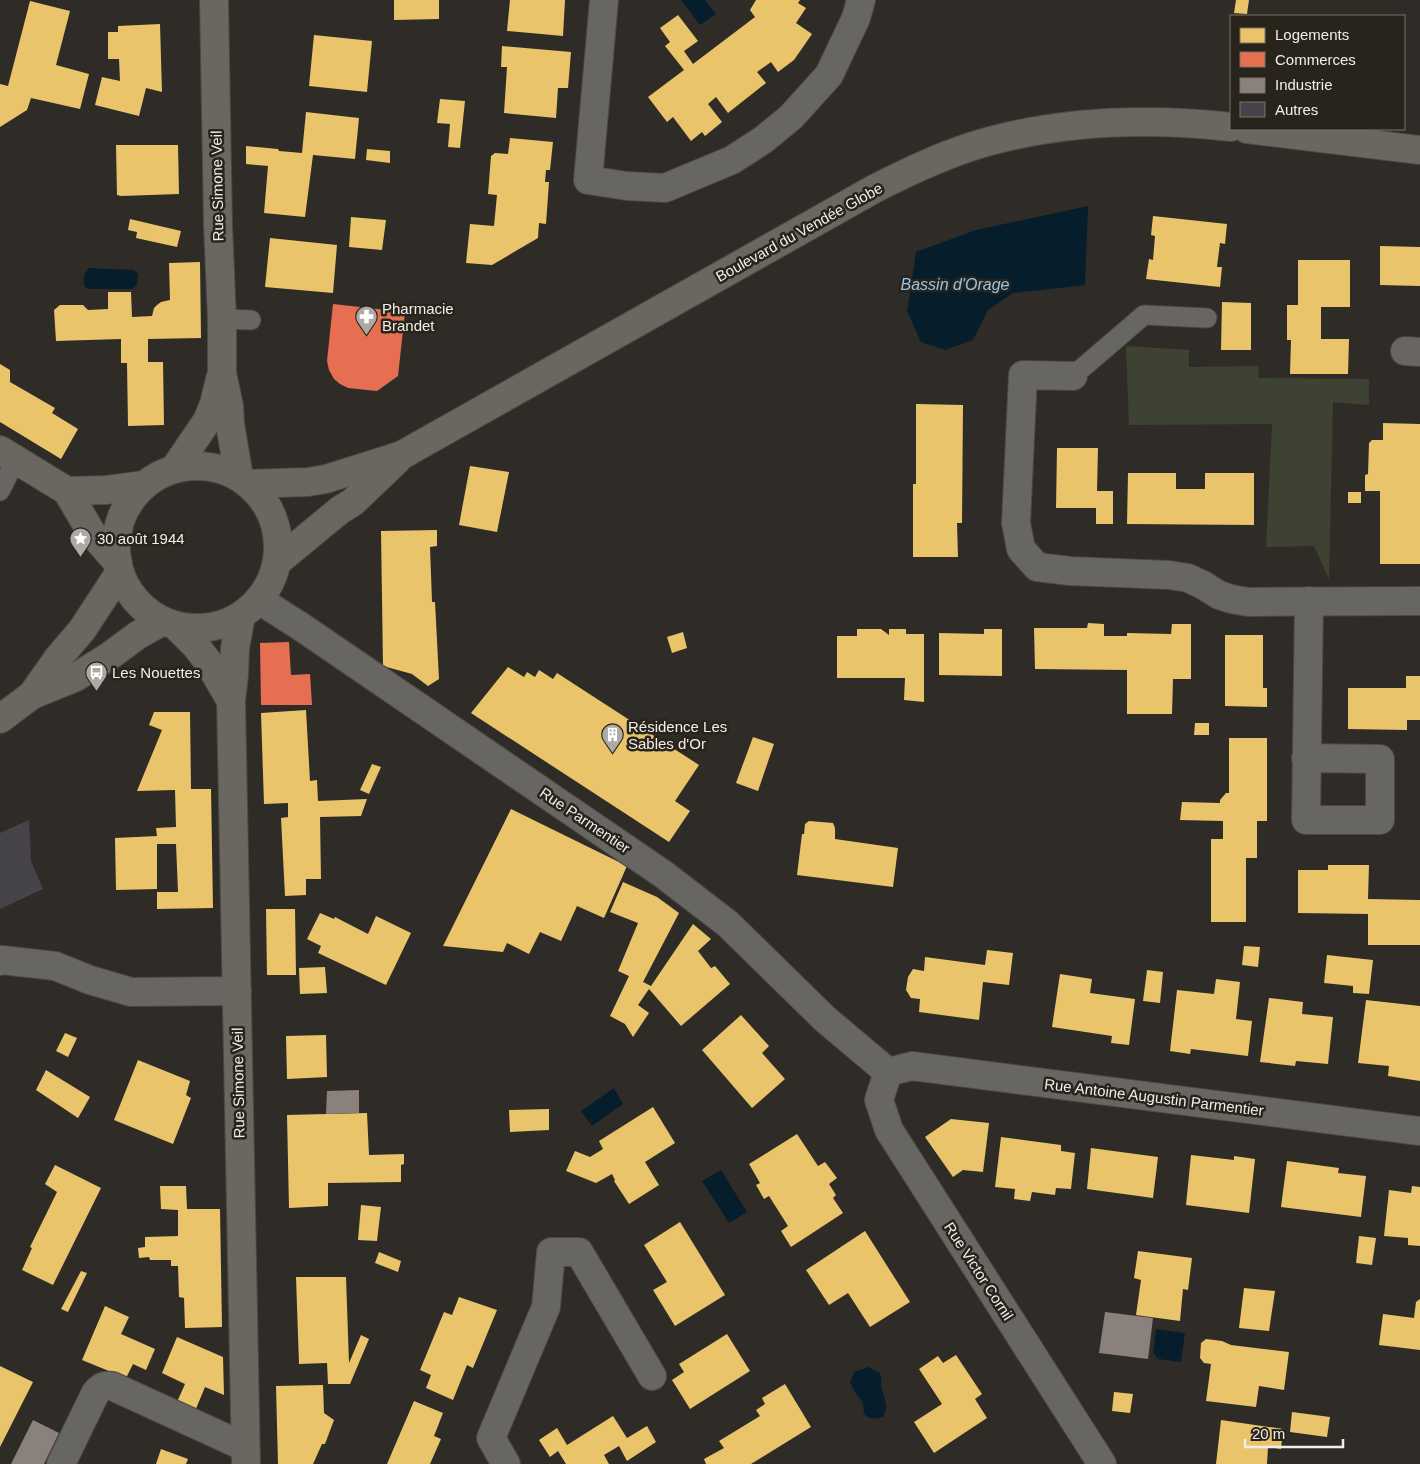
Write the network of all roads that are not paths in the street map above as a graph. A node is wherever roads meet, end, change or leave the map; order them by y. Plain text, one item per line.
1 (214, 0) edge
2 (604, 0) edge
3 (861, 0) edge
4 (1230, 127) edge
5 (1255, 130) edge
6 (1420, 150) edge
7 (1207, 318) dead end
8 (222, 320) junction
9 (252, 320) dead end
10 (222, 373) junction
11 (1073, 376) joint
12 (8, 455) edge
13 (402, 456) junction
14 (175, 468) junction
15 (244, 480) junction
16 (144, 485) junction
17 (0, 491) edge
18 (67, 491) junction
19 (277, 562) junction
20 (119, 568) junction
21 (1309, 601) junction
22 (1420, 601) edge
23 (250, 608) junction
24 (170, 623) junction
25 (32, 695) junction
26 (231, 701) junction
27 (0, 719) edge
28 (1306, 758) dead end
29 (0, 961) edge
30 (237, 991) junction
31 (888, 1072) junction
32 (1420, 1131) edge
33 (652, 1376) dead end
34 (245, 1455) edge
35 (61, 1464) edge
36 (506, 1464) edge
37 (1102, 1464) edge

1 - 8 main road, Rue Simone Veil
2 - 3 street
4 - 13 main road, Boulevard du Vendée Globe
5 - 6 main road
7 - 11 lane
8 - 9 lane
8 - 10 main road, Rue Simone Veil
10 - 14 main road, Rue Simone Veil
10 - 15 main road, Rue Simone Veil
11 - 21 street
12 - 17 lane
12 - 18 main road
13 - 15 main road, Boulevard du Vendée Globe
13 - 19 main road, Boulevard du Vendée Globe
14 - 15 main road
14 - 16 main road
15 - 19 main road
16 - 18 main road
16 - 20 main road
18 - 20 main road
19 - 23 main road
20 - 24 main road
20 - 25 main road
21 - 22 street
21 - 28 street
23 - 24 main road
23 - 26 main road, Rue Simone Veil
23 - 31 street, Rue Parmentier
24 - 25 main road
24 - 26 main road, Rue Simone Veil
25 - 27 main road
26 - 30 main road, Rue Simone Veil
29 - 30 street
30 - 34 main road, Rue Simone Veil
31 - 32 street, Rue Antoine Augustin Parmentier
31 - 37 street, Rue Victor Cornil
33 - 36 street
34 - 35 street

